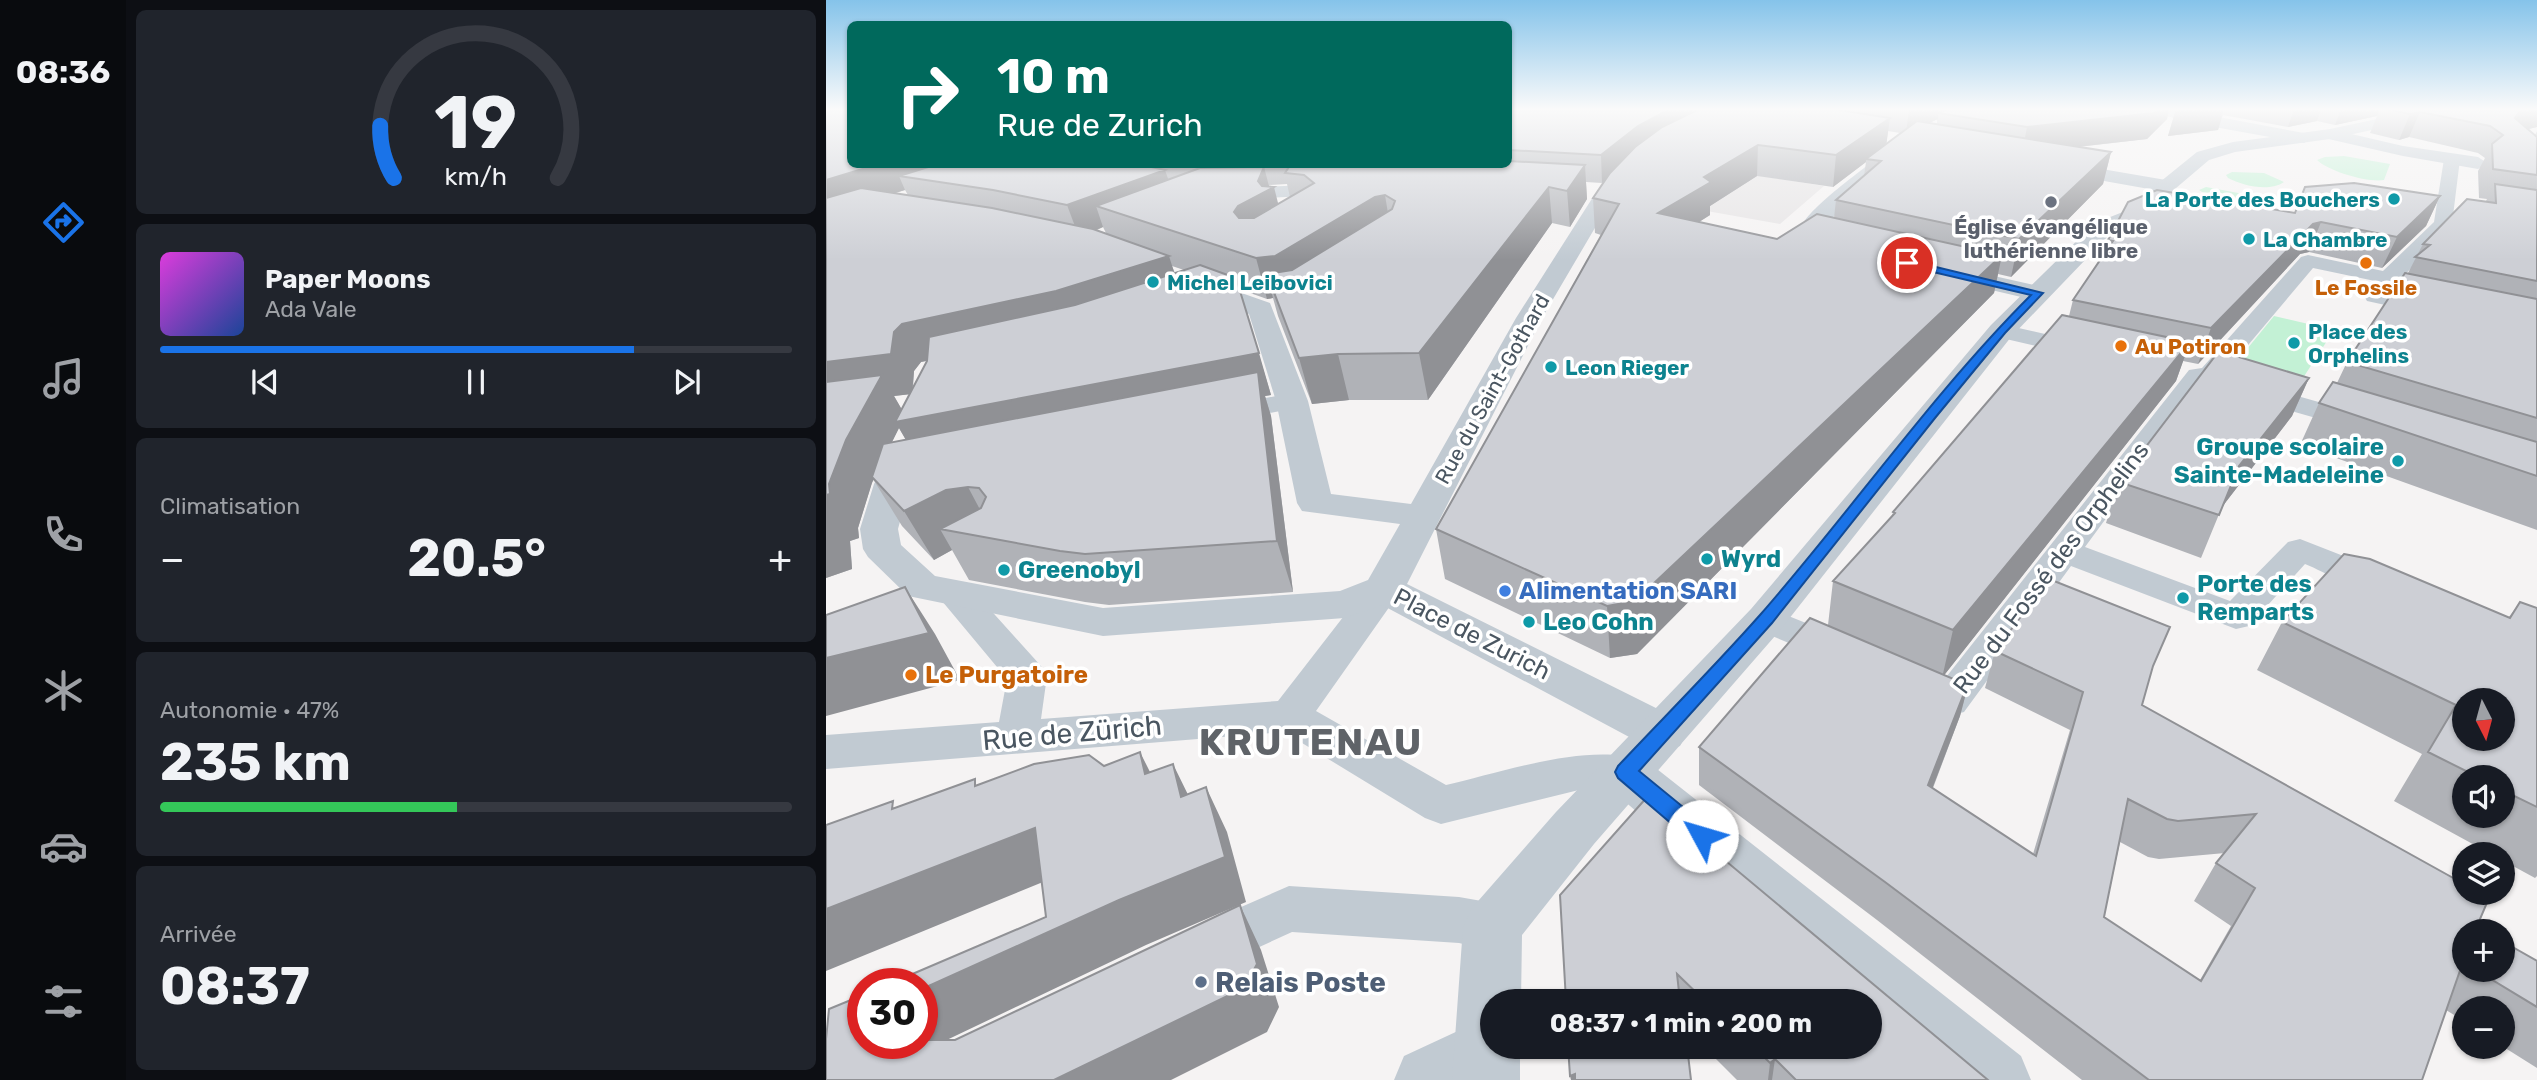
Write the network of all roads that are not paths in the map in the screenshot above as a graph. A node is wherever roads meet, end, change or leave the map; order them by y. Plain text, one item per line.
1 (1887, 159) edge
2 (2200, 159) edge
3 (2452, 159) edge
4 (2455, 159) edge
5 (1641, 160) edge
6 (2478, 163) dead end
7 (2035, 164) edge
8 (1325, 174) edge
9 (2166, 186) junction
10 (1367, 189) edge
11 (1311, 192) junction
12 (1289, 193) junction
13 (1208, 194) edge
14 (1278, 215) edge
15 (1861, 252) edge
16 (1925, 267) edge
17 (1168, 273) edge
18 (2388, 278) junction
19 (1215, 290) junction
20 (2038, 293) junction
21 (1178, 303) edge
22 (2447, 312) edge
23 (2001, 331) junction
24 (2111, 356) edge
25 (2193, 374) junction
26 (1292, 401) junction
27 (1202, 418) edge
28 (919, 426) edge
29 (2382, 430) edge
30 (1422, 516) junction
31 (2065, 551) junction
32 (950, 580) junction
33 (1384, 589) junction
34 (2400, 592) edge
35 (1766, 619) junction
36 (1864, 663) edge
37 (1901, 679) edge
38 (1290, 716) junction
39 (1018, 737) junction
40 (826, 752) edge
41 (1644, 752) junction
42 (1493, 927) junction
43 (1166, 965) edge
44 (1487, 1065) edge
45 (1428, 1080) edge
46 (1997, 1080) edge

1 - 15 street
2 - 9 street
3 - 18 street
4 - 6 street
5 - 30 street, Rue du Saint-Gothard
7 - 9 street
8 - 11 street
9 - 20 street
10 - 11 street
11 - 12 street
12 - 13 street
12 - 14 street
16 - 20 street
17 - 19 street
18 - 22 street
18 - 25 street
19 - 21 street
19 - 26 street
20 - 23 street
23 - 24 street
23 - 35 street
25 - 29 street
25 - 31 street, Rue du Fossé des Orphelins
26 - 27 street
26 - 30 street
28 - 32 street
30 - 33 street, Rue du Saint-Gothard
31 - 34 street
31 - 37 street, Rue du Fossé des Orphelins
32 - 33 street
32 - 39 street
33 - 38 street, Place de Zurich
33 - 41 street, Place de Zurich
35 - 36 street
35 - 41 street
38 - 39 street, Rue de Zürich
38 - 41 street
39 - 40 street, Rue de Zürich
41 - 42 street
41 - 46 street, Place de Zurich
42 - 43 street
42 - 44 street
44 - 45 street

